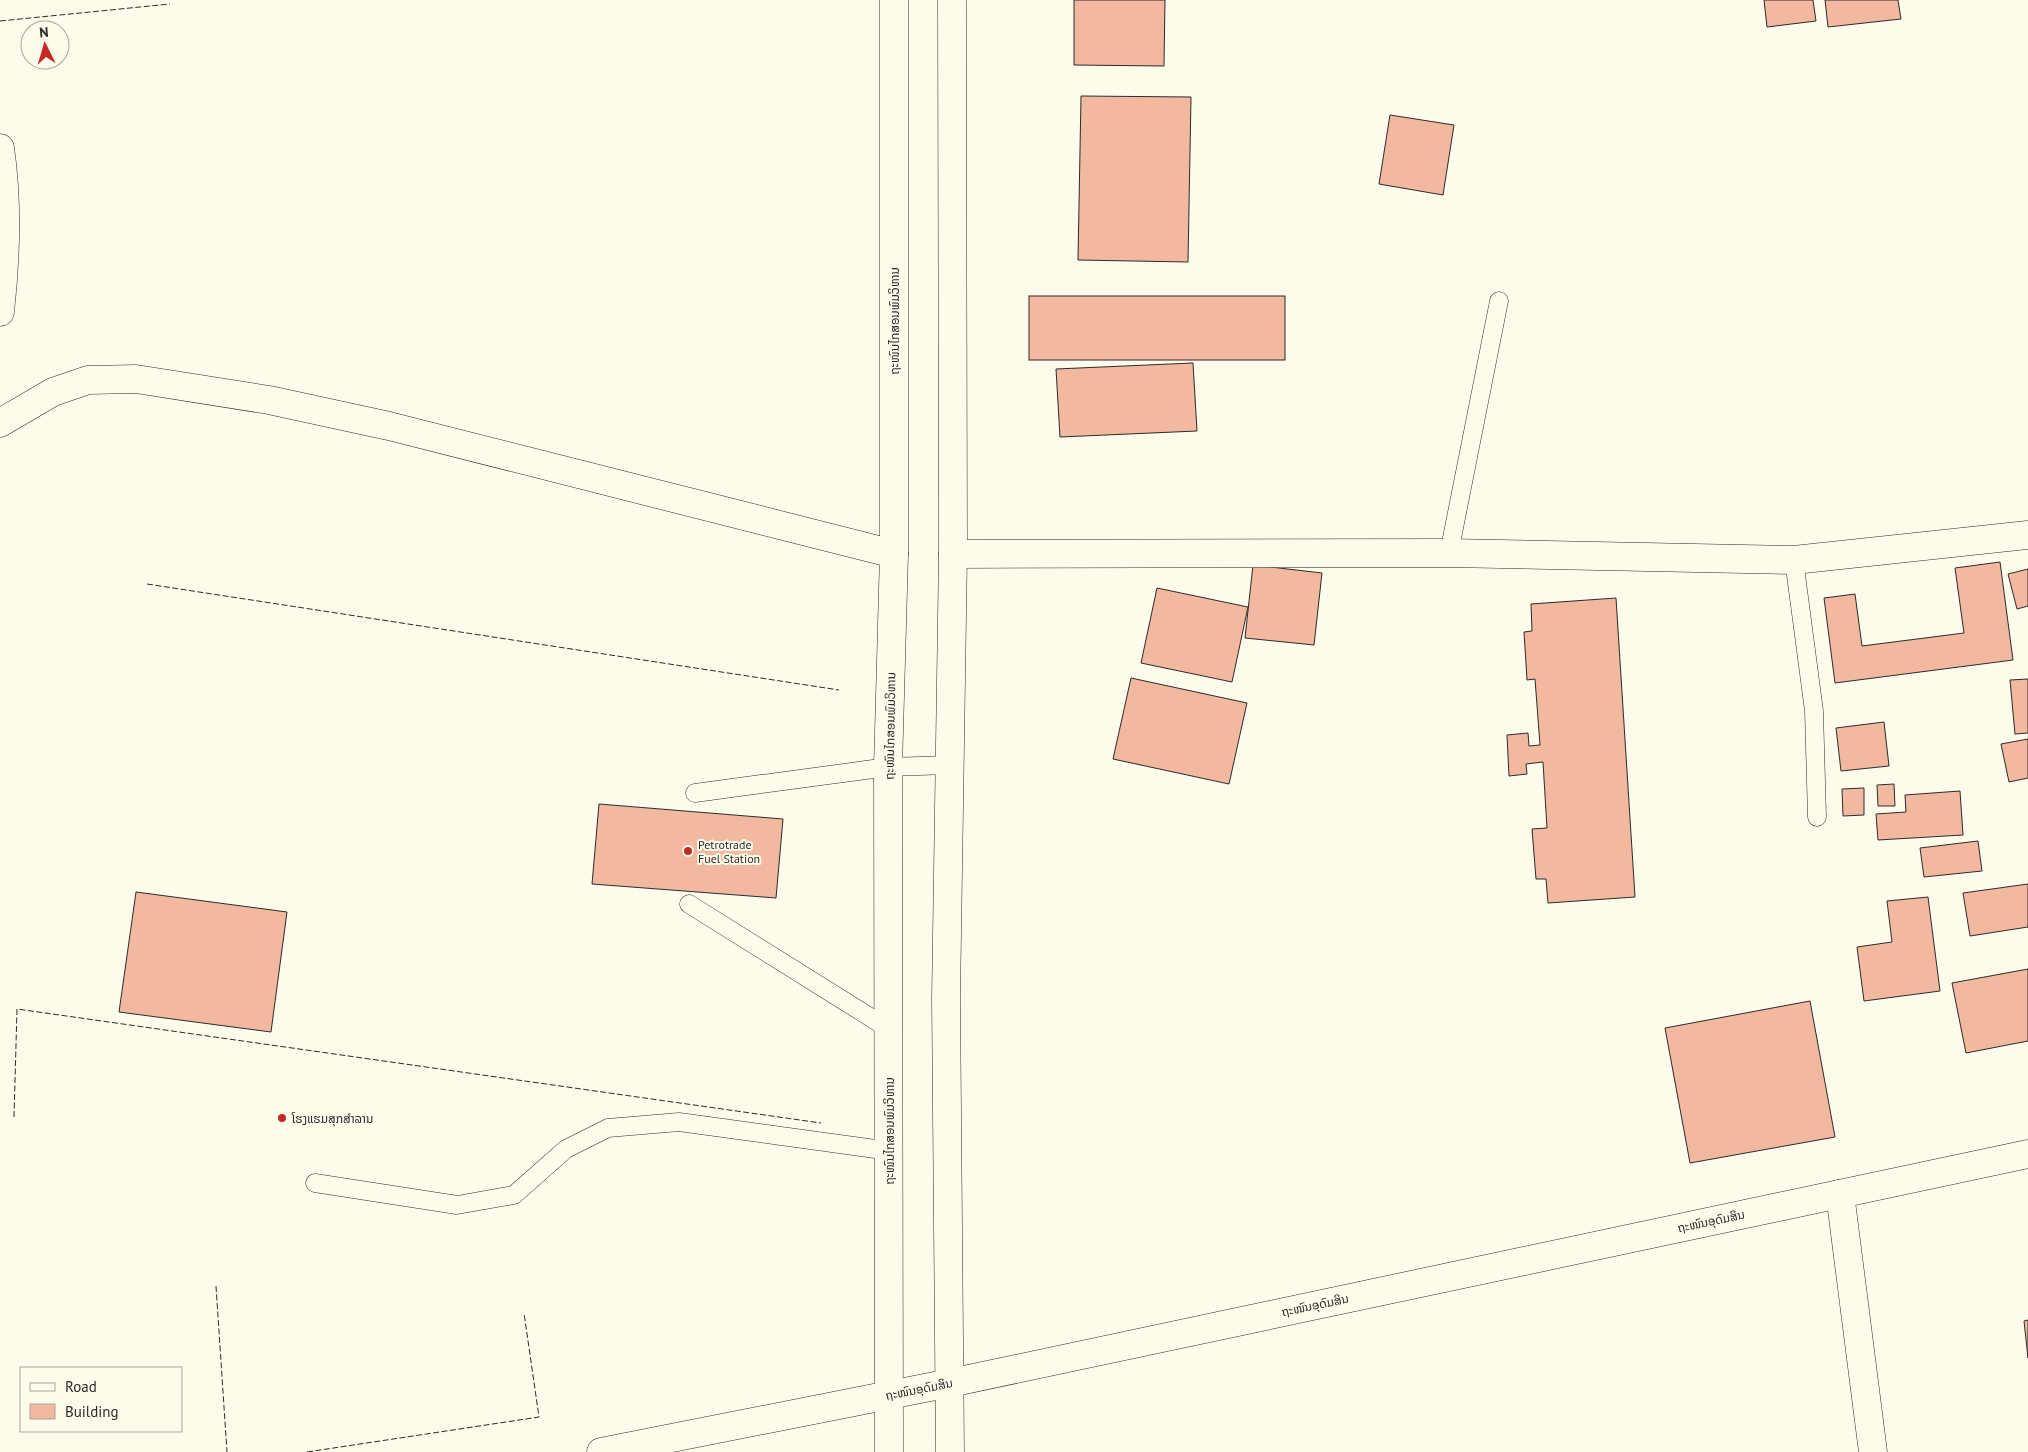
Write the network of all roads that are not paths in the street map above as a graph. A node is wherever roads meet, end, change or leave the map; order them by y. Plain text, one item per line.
1 (894, 0) edge
2 (952, 0) edge
3 (0, 148) edge
4 (1499, 301) dead end
5 (0, 312) edge
6 (0, 423) edge
7 (2028, 535) edge
8 (1449, 553) junction
9 (894, 554) junction
10 (953, 554) junction
11 (1794, 560) junction
12 (950, 765) junction
13 (888, 767) junction
14 (695, 793) dead end
15 (1817, 817) dead end
16 (689, 904) dead end
17 (889, 1029) junction
18 (890, 1151) junction
19 (2028, 1154) edge
20 (315, 1183) dead end
21 (1840, 1194) junction
22 (950, 1383) junction
23 (889, 1394) junction
24 (601, 1452) edge
25 (889, 1452) edge
26 (950, 1452) edge
27 (1873, 1452) edge

1 - 9 main road, ຖະໜົນໄກສອນພົມວິຫານ
2 - 10 main road
3 - 5 main road
4 - 8 lane
6 - 9 main road
7 - 11 main road
8 - 10 main road
8 - 11 main road
9 - 13 main road, ຖະໜົນໄກສອນພົມວິຫານ
10 - 12 main road
11 - 15 lane
12 - 13 lane
12 - 22 main road
13 - 14 lane
13 - 17 main road, ຖະໜົນໄກສອນພົມວິຫານ
16 - 17 lane
17 - 18 main road, ຖະໜົນໄກສອນພົມວິຫານ
18 - 20 lane
18 - 23 main road, ຖະໜົນໄກສອນພົມວິຫານ
19 - 21 main road, ຖະໜົນອຸດົມສິນ
21 - 22 main road, ຖະໜົນອຸດົມສິນ
21 - 27 main road
22 - 23 main road, ຖະໜົນອຸດົມສິນ
22 - 26 main road
23 - 24 main road, ຖະໜົນອຸດົມສິນ
23 - 25 main road, ຖະໜົນໄກສອນພົມວິຫານ

